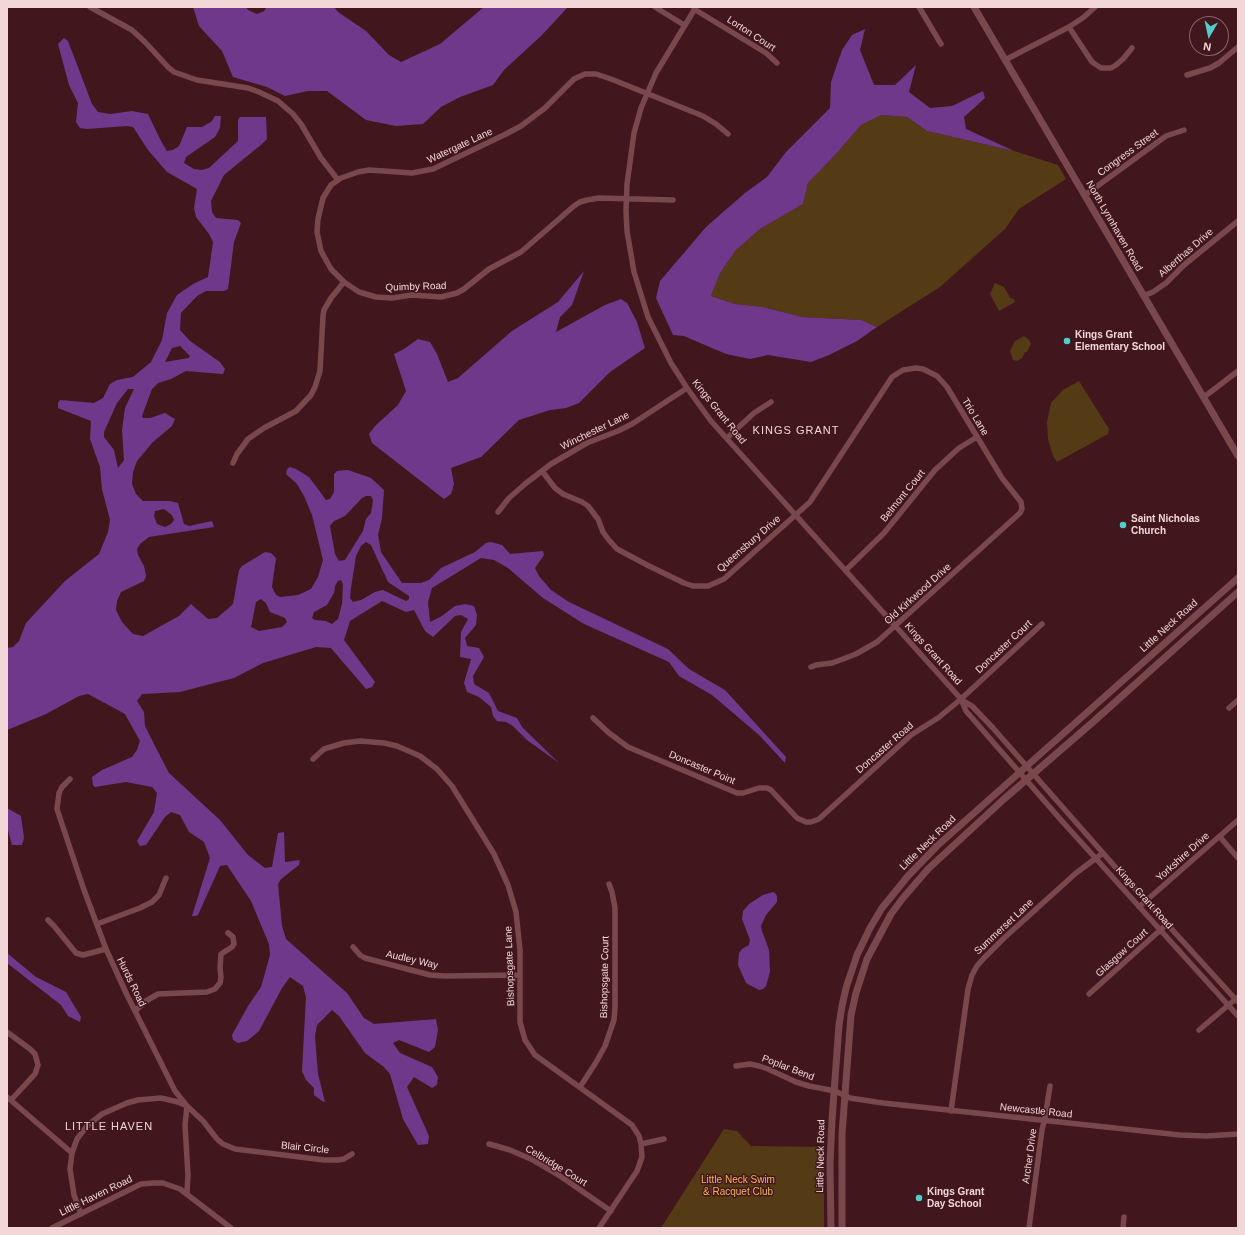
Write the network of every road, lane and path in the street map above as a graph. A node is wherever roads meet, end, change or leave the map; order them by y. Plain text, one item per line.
1 (90, 7) edge
2 (655, 7) edge
3 (919, 7) edge
4 (1095, 7) edge
5 (695, 8) edge
6 (975, 8) edge
7 (684, 25) junction
8 (1068, 27) junction
9 (941, 44) dead end
10 (1238, 47) edge
11 (1132, 48) dead end
12 (1005, 60) junction
13 (777, 63) dead end
14 (1187, 75) dead end
15 (647, 93) junction
16 (1184, 130) dead end
17 (728, 134) dead end
18 (338, 180) junction
19 (1085, 195) junction
20 (626, 199) junction
21 (673, 200) dead end
22 (1238, 221) edge
23 (344, 282) junction
24 (1144, 296) junction
25 (1238, 371) edge
26 (892, 377) joint
27 (686, 388) junction
28 (1204, 397) junction
29 (771, 402) dead end
30 (977, 437) junction
31 (727, 438) junction
32 (1238, 456) edge
33 (233, 463) dead end
34 (542, 471) junction
35 (1022, 509) joint
36 (498, 512) dead end
37 (796, 514) junction
38 (846, 570) junction
39 (1238, 578) edge
40 (1238, 592) edge
41 (1042, 624) dead end
42 (895, 625) junction
43 (811, 667) dead end
44 (961, 699) junction
45 (1238, 700) edge
46 (1229, 708) dead end
47 (593, 718) dead end
48 (313, 759) dead end
49 (1027, 766) junction
50 (1020, 773) junction
51 (1033, 774) junction
52 (70, 779) dead end
53 (1026, 780) junction
54 (842, 798) joint
55 (1238, 820) edge
56 (1220, 837) junction
57 (1103, 853) junction
58 (1238, 858) edge
59 (1096, 859) junction
60 (166, 878) dead end
61 (609, 884) dead end
62 (1147, 900) junction
63 (1139, 907) junction
64 (48, 920) dead end
65 (97, 924) junction
66 (1167, 924) junction
67 (1160, 930) junction
68 (228, 932) dead end
69 (353, 946) dead end
70 (106, 949) junction
71 (520, 975) junction
72 (1088, 994) dead end
73 (1237, 999) edge
74 (1229, 1006) junction
75 (136, 1012) junction
76 (1238, 1016) edge
77 (1199, 1030) dead end
78 (8, 1032) edge
79 (736, 1066) dead end
80 (1050, 1086) dead end
81 (580, 1087) junction
82 (833, 1091) junction
83 (844, 1097) junction
84 (9, 1099) edge
85 (186, 1106) junction
86 (951, 1111) junction
87 (1044, 1121) junction
88 (1238, 1134) edge
89 (664, 1139) dead end
90 (489, 1144) dead end
91 (641, 1144) junction
92 (72, 1153) junction
93 (352, 1154) dead end
94 (187, 1193) junction
95 (610, 1211) junction
96 (81, 1214) junction
97 (1124, 1217) dead end
98 (52, 1228) edge
99 (231, 1228) edge
100 (599, 1228) edge
101 (831, 1228) edge
102 (842, 1228) edge
103 (1030, 1228) edge
104 (1123, 1228) edge

1 - 18 street
2 - 7 street
3 - 9 street
4 - 8 street
5 - 7 street, Kings Grant Road
5 - 13 street, Lorton Court
6 - 12 street, North Lynnhaven Road
7 - 15 street, Kings Grant Road
8 - 11 street
8 - 12 street
10 - 14 street
12 - 19 street, North Lynnhaven Road
15 - 17 street, Watergate Lane
15 - 18 street, Watergate Lane
15 - 20 street, Kings Grant Road
16 - 19 street, Congress Street
18 - 23 street, Quimby Road
19 - 24 street, North Lynnhaven Road
20 - 21 street, Quimby Road
20 - 23 street, Quimby Road
20 - 27 street, Kings Grant Road
22 - 24 street, Alberthas Drive
23 - 33 street
24 - 28 street, North Lynnhaven Road
25 - 28 street
26 - 30 street, Trio Lane
26 - 37 street, Queensbury Drive
27 - 31 street, Kings Grant Road
27 - 34 street, Winchester Lane
28 - 32 street, North Lynnhaven Road
29 - 31 street
30 - 35 street, Trio Lane
30 - 38 street, Belmont Court
31 - 37 street, Kings Grant Road
34 - 36 street, Winchester Lane
34 - 37 street, Queensbury Drive
35 - 42 street, Old Kirkwood Drive
37 - 38 street, Kings Grant Road
38 - 42 street, Kings Grant Road
39 - 49 street, Little Neck Road
40 - 51 street, Little Neck Road
41 - 44 street, Doncaster Court
42 - 43 street, Old Kirkwood Drive
42 - 44 street, Kings Grant Road
44 - 49 street, Kings Grant Road
44 - 50 street, Kings Grant Road
44 - 54 street, Doncaster Road
45 - 46 street
47 - 54 street, Doncaster Point
48 - 71 street, Bishopsgate Lane
49 - 50 street, Little Neck Road
49 - 51 street, Kings Grant Road
50 - 53 street, Kings Grant Road
50 - 82 street, Little Neck Road
51 - 53 street, Little Neck Road
51 - 57 street, Kings Grant Road
52 - 65 street, Hurds Road
53 - 59 street, Kings Grant Road
53 - 83 street, Little Neck Road
55 - 56 street, Yorkshire Drive
56 - 58 street
56 - 62 street, Yorkshire Drive
57 - 59 street, Summerset Lane
57 - 62 street, Kings Grant Road
59 - 63 street, Kings Grant Road
59 - 86 street, Summerset Lane
60 - 65 street
61 - 81 street, Bishopsgate Court
62 - 63 street, Yorkshire Drive
62 - 66 street, Kings Grant Road
63 - 67 street, Kings Grant Road
64 - 70 street
65 - 70 street, Hurds Road
66 - 67 street, Glasgow Court
66 - 73 street, Kings Grant Road
67 - 72 street, Glasgow Court
67 - 74 street, Kings Grant Road
68 - 75 street
69 - 71 street, Audley Way
70 - 75 street, Hurds Road
71 - 81 street, Bishopsgate Lane
73 - 74 street
74 - 76 street, Kings Grant Road
74 - 77 street
75 - 85 street, Hurds Road
78 - 84 street
79 - 82 street, Poplar Bend
80 - 87 street, Archer Drive
81 - 91 street, Bishopsgate Lane
82 - 83 street, Newcastle Road
82 - 101 street, Little Neck Road
83 - 86 street, Newcastle Road
83 - 102 street, Little Neck Road
84 - 92 street
85 - 92 street
85 - 93 street, Blair Circle
85 - 94 street
86 - 87 street, Newcastle Road
87 - 88 street, Newcastle Road
87 - 103 street, Archer Drive
89 - 91 street
90 - 95 street, Celbridge Court
91 - 95 street, Bishopsgate Lane
92 - 96 street
94 - 96 street, Little Haven Road
94 - 99 street, Little Haven Road
95 - 100 street, Bishopsgate Lane
96 - 98 street, Little Haven Road
97 - 104 street

